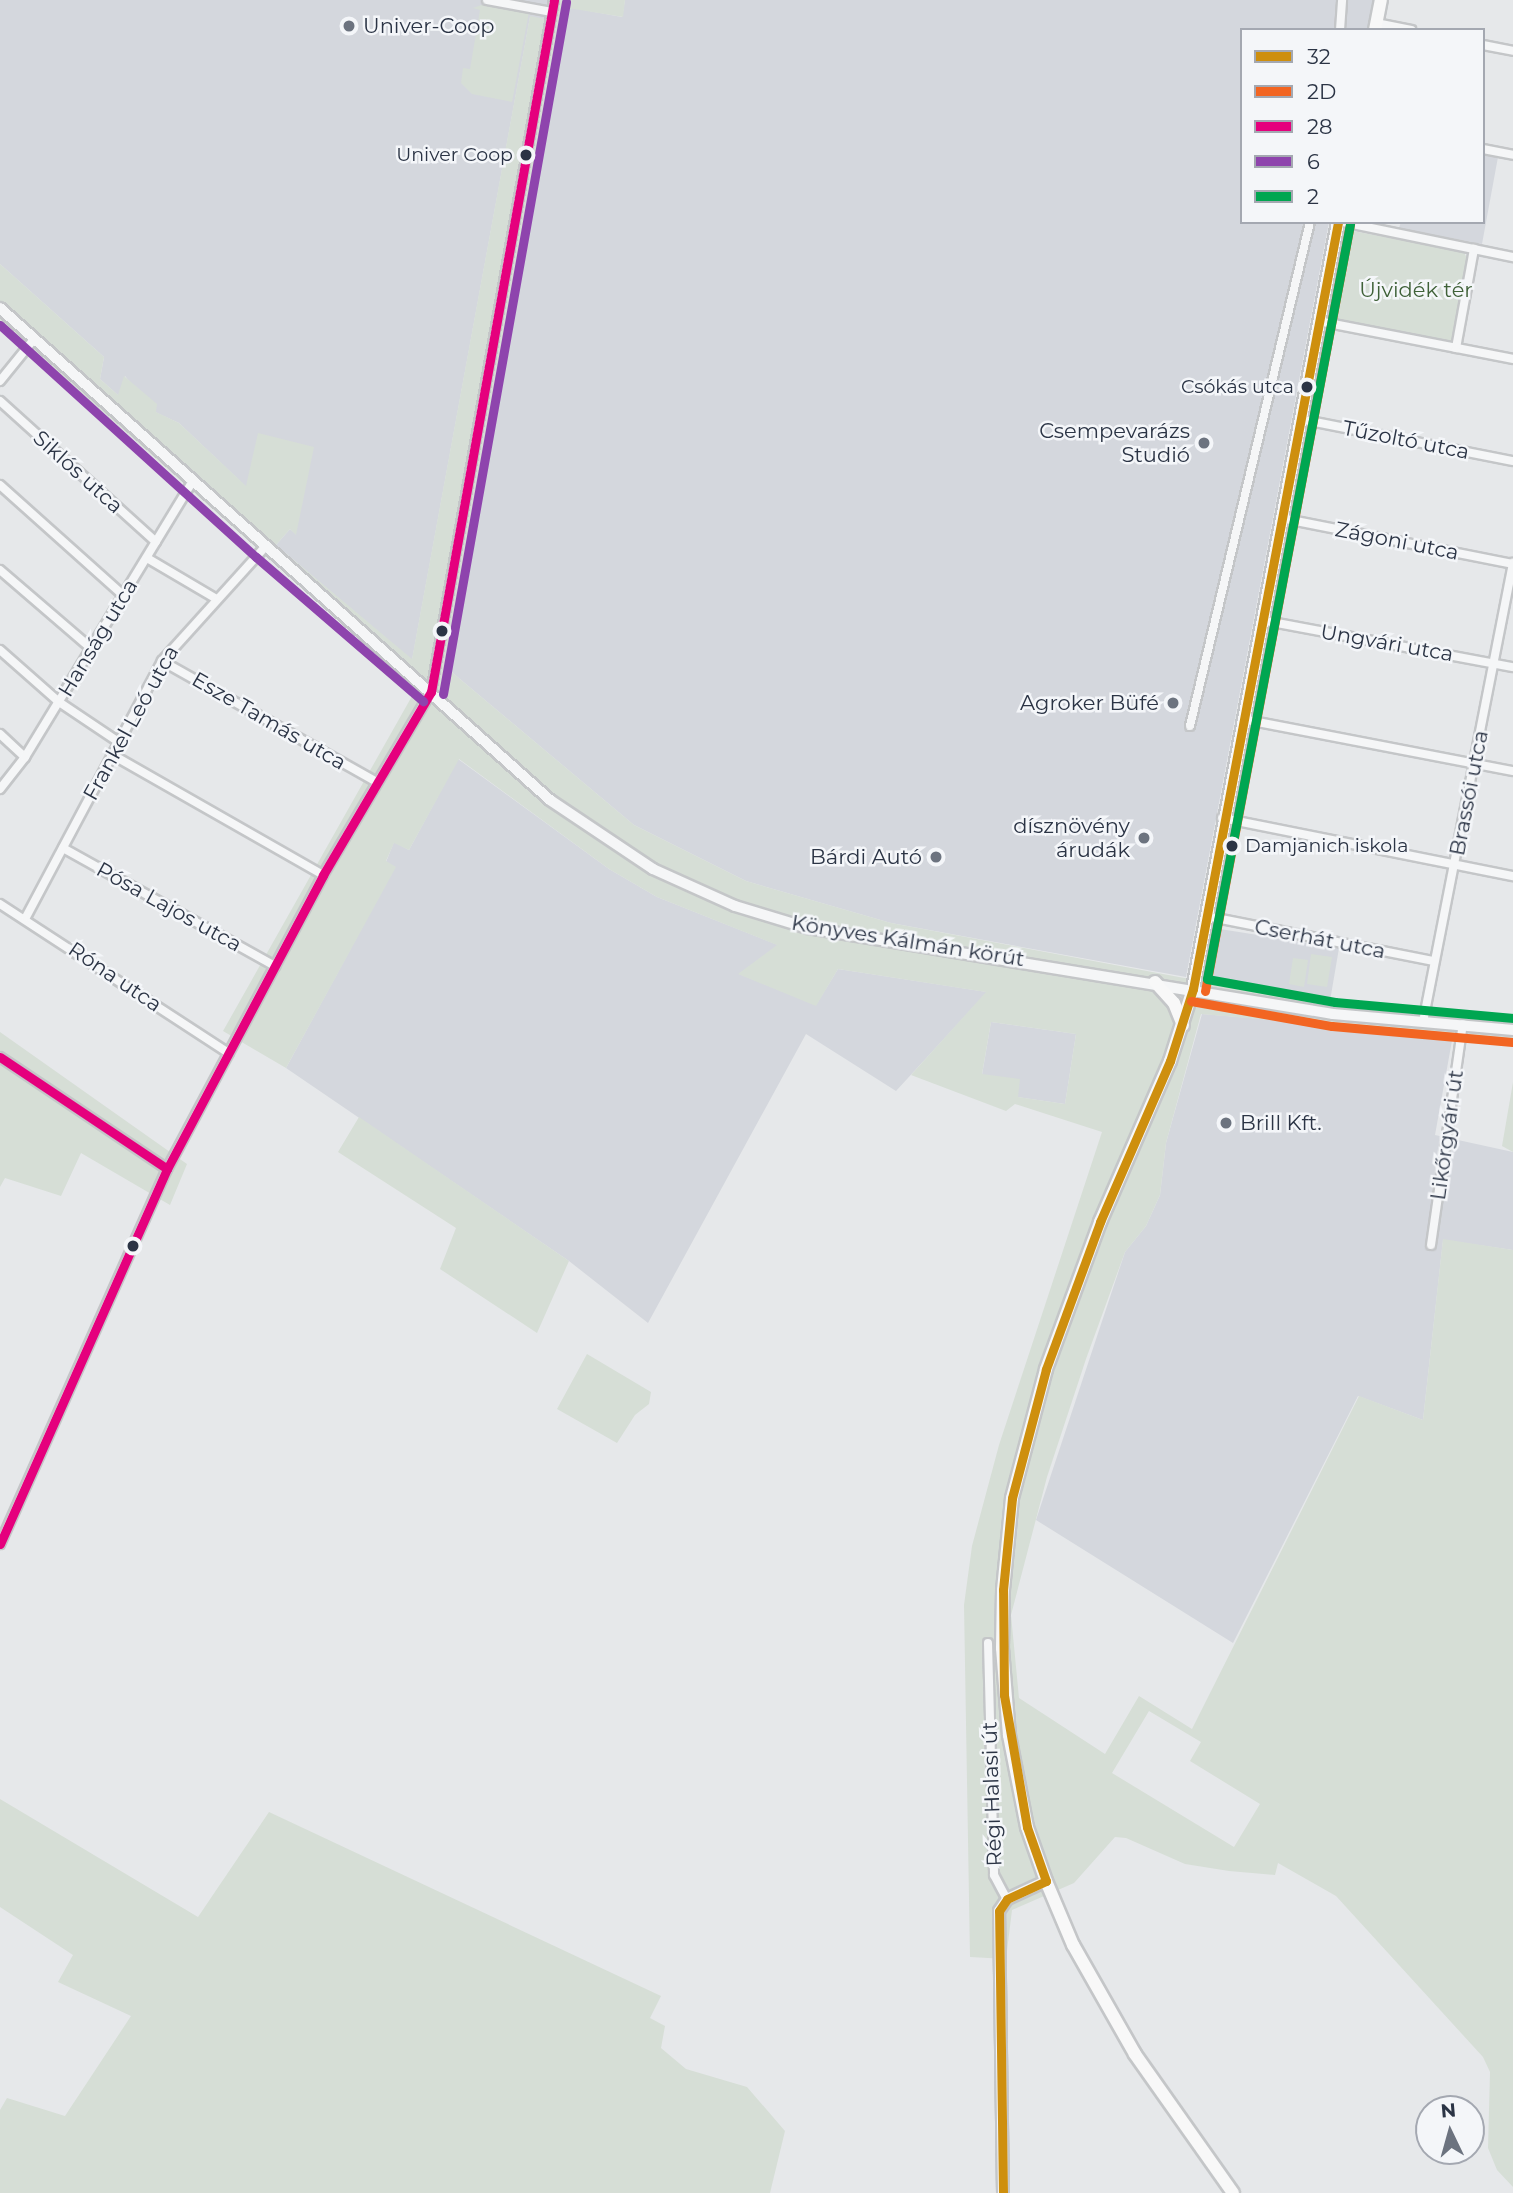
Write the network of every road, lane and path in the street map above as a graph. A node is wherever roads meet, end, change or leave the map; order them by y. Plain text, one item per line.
1 (487, 0) edge
2 (554, 0) edge
3 (1342, 0) edge
4 (1381, 0) edge
5 (552, 12) junction
6 (1376, 26) edge
7 (1340, 28) edge
8 (1394, 28) edge
9 (1485, 45) edge
10 (1513, 51) edge
11 (1485, 149) edge
12 (1513, 155) edge
13 (1310, 224) edge
14 (1340, 224) edge
15 (1350, 224) edge
16 (1474, 249) junction
17 (1513, 257) edge
18 (0, 307) edge
19 (1318, 321) junction
20 (35, 338) junction
21 (1456, 348) junction
22 (1513, 359) edge
23 (0, 381) edge
24 (0, 401) edge
25 (1300, 419) junction
26 (1513, 461) edge
27 (192, 482) junction
28 (0, 485) edge
29 (1281, 518) junction
30 (156, 542) junction
31 (264, 548) junction
32 (147, 558) junction
33 (1513, 564) edge
34 (0, 570) edge
35 (124, 596) junction
36 (215, 598) junction
37 (1260, 620) junction
38 (92, 649) junction
39 (0, 650) edge
40 (162, 661) junction
41 (1494, 663) junction
42 (1513, 667) edge
43 (431, 692) junction
44 (59, 702) junction
45 (1241, 719) junction
46 (1190, 726) dead end
47 (0, 734) edge
48 (117, 741) junction
49 (111, 754) junction
50 (25, 757) junction
51 (1475, 762) junction
52 (1513, 771) edge
53 (377, 782) junction
54 (0, 789) edge
55 (1222, 818) junction
56 (63, 848) junction
57 (1455, 865) junction
58 (323, 875) junction
59 (1513, 876) edge
60 (0, 904) edge
61 (1206, 916) junction
62 (26, 917) junction
63 (1433, 961) junction
64 (275, 966) junction
65 (1155, 982) junction
66 (1193, 989) junction
67 (1423, 1022) junction
68 (1463, 1024) junction
69 (1183, 1026) junction
70 (1513, 1030) edge
71 (229, 1053) junction
72 (0, 1058) edge
73 (167, 1169) junction
74 (1431, 1245) dead end
75 (0, 1544) edge
76 (988, 1643) dead end
77 (1046, 1881) junction
78 (1007, 1899) junction
79 (1003, 2193) edge
80 (1233, 2193) edge

1 - 5 street
2 - 5 street
3 - 7 street
4 - 6 main road
5 - 43 street
6 - 8 street
9 - 10 street
11 - 12 street
13 - 46 street
14 - 19 main road
15 - 16 street
16 - 17 street
16 - 21 street
18 - 20 street, Könyves Kálmán körút
19 - 21 street
19 - 25 main road
20 - 23 street
20 - 27 street, Könyves Kálmán körút
21 - 22 street
24 - 30 street, Siklós utca
25 - 26 street, Tűzoltó utca
25 - 29 main road
27 - 30 street, Hanság utca
27 - 31 street, Könyves Kálmán körút
28 - 35 street
29 - 33 street, Zágoni utca
29 - 37 main road
30 - 32 street, Hanság utca
31 - 36 street, Frankel Leó utca
31 - 43 street, Könyves Kálmán körút
32 - 35 street, Hanság utca
32 - 36 street
33 - 41 street, Brassói utca
34 - 38 street
35 - 38 street, Hanság utca
36 - 40 street, Frankel Leó utca
37 - 41 street, Ungvári utca
37 - 45 main road
38 - 44 street, Hanság utca
39 - 44 street
40 - 48 street, Frankel Leó utca
40 - 53 street, Esze Tamás utca
41 - 42 street, Ungvári utca
41 - 51 street, Brassói utca
43 - 53 street
43 - 65 street, Könyves Kálmán körút
44 - 48 street
44 - 50 street, Hanság utca
45 - 51 street
45 - 55 main road
47 - 50 street
48 - 49 street, Frankel Leó utca
49 - 56 street, Frankel Leó utca
49 - 58 street
50 - 54 street, Hanság utca
51 - 52 street
51 - 57 street, Brassói utca
53 - 58 street
55 - 57 street
55 - 61 main road
56 - 62 street, Frankel Leó utca
56 - 64 street, Pósa Lajos utca
57 - 59 street
57 - 63 street, Brassói utca
58 - 64 street
60 - 62 street, Róna utca
61 - 63 street, Cserhát utca
61 - 66 main road
62 - 71 street, Róna utca
63 - 67 street, Brassói utca
64 - 71 street
65 - 66 street, Könyves Kálmán körút
65 - 69 main road
66 - 67 street, Könyves Kálmán körút
66 - 69 main road
67 - 68 street, Könyves Kálmán körút
68 - 70 street, Könyves Kálmán körút
68 - 74 street, Likőrgyári út
69 - 77 main road
71 - 73 street
72 - 73 street
73 - 75 street
76 - 78 street, Régi Halasi út
77 - 78 street
77 - 80 main road
78 - 79 street

